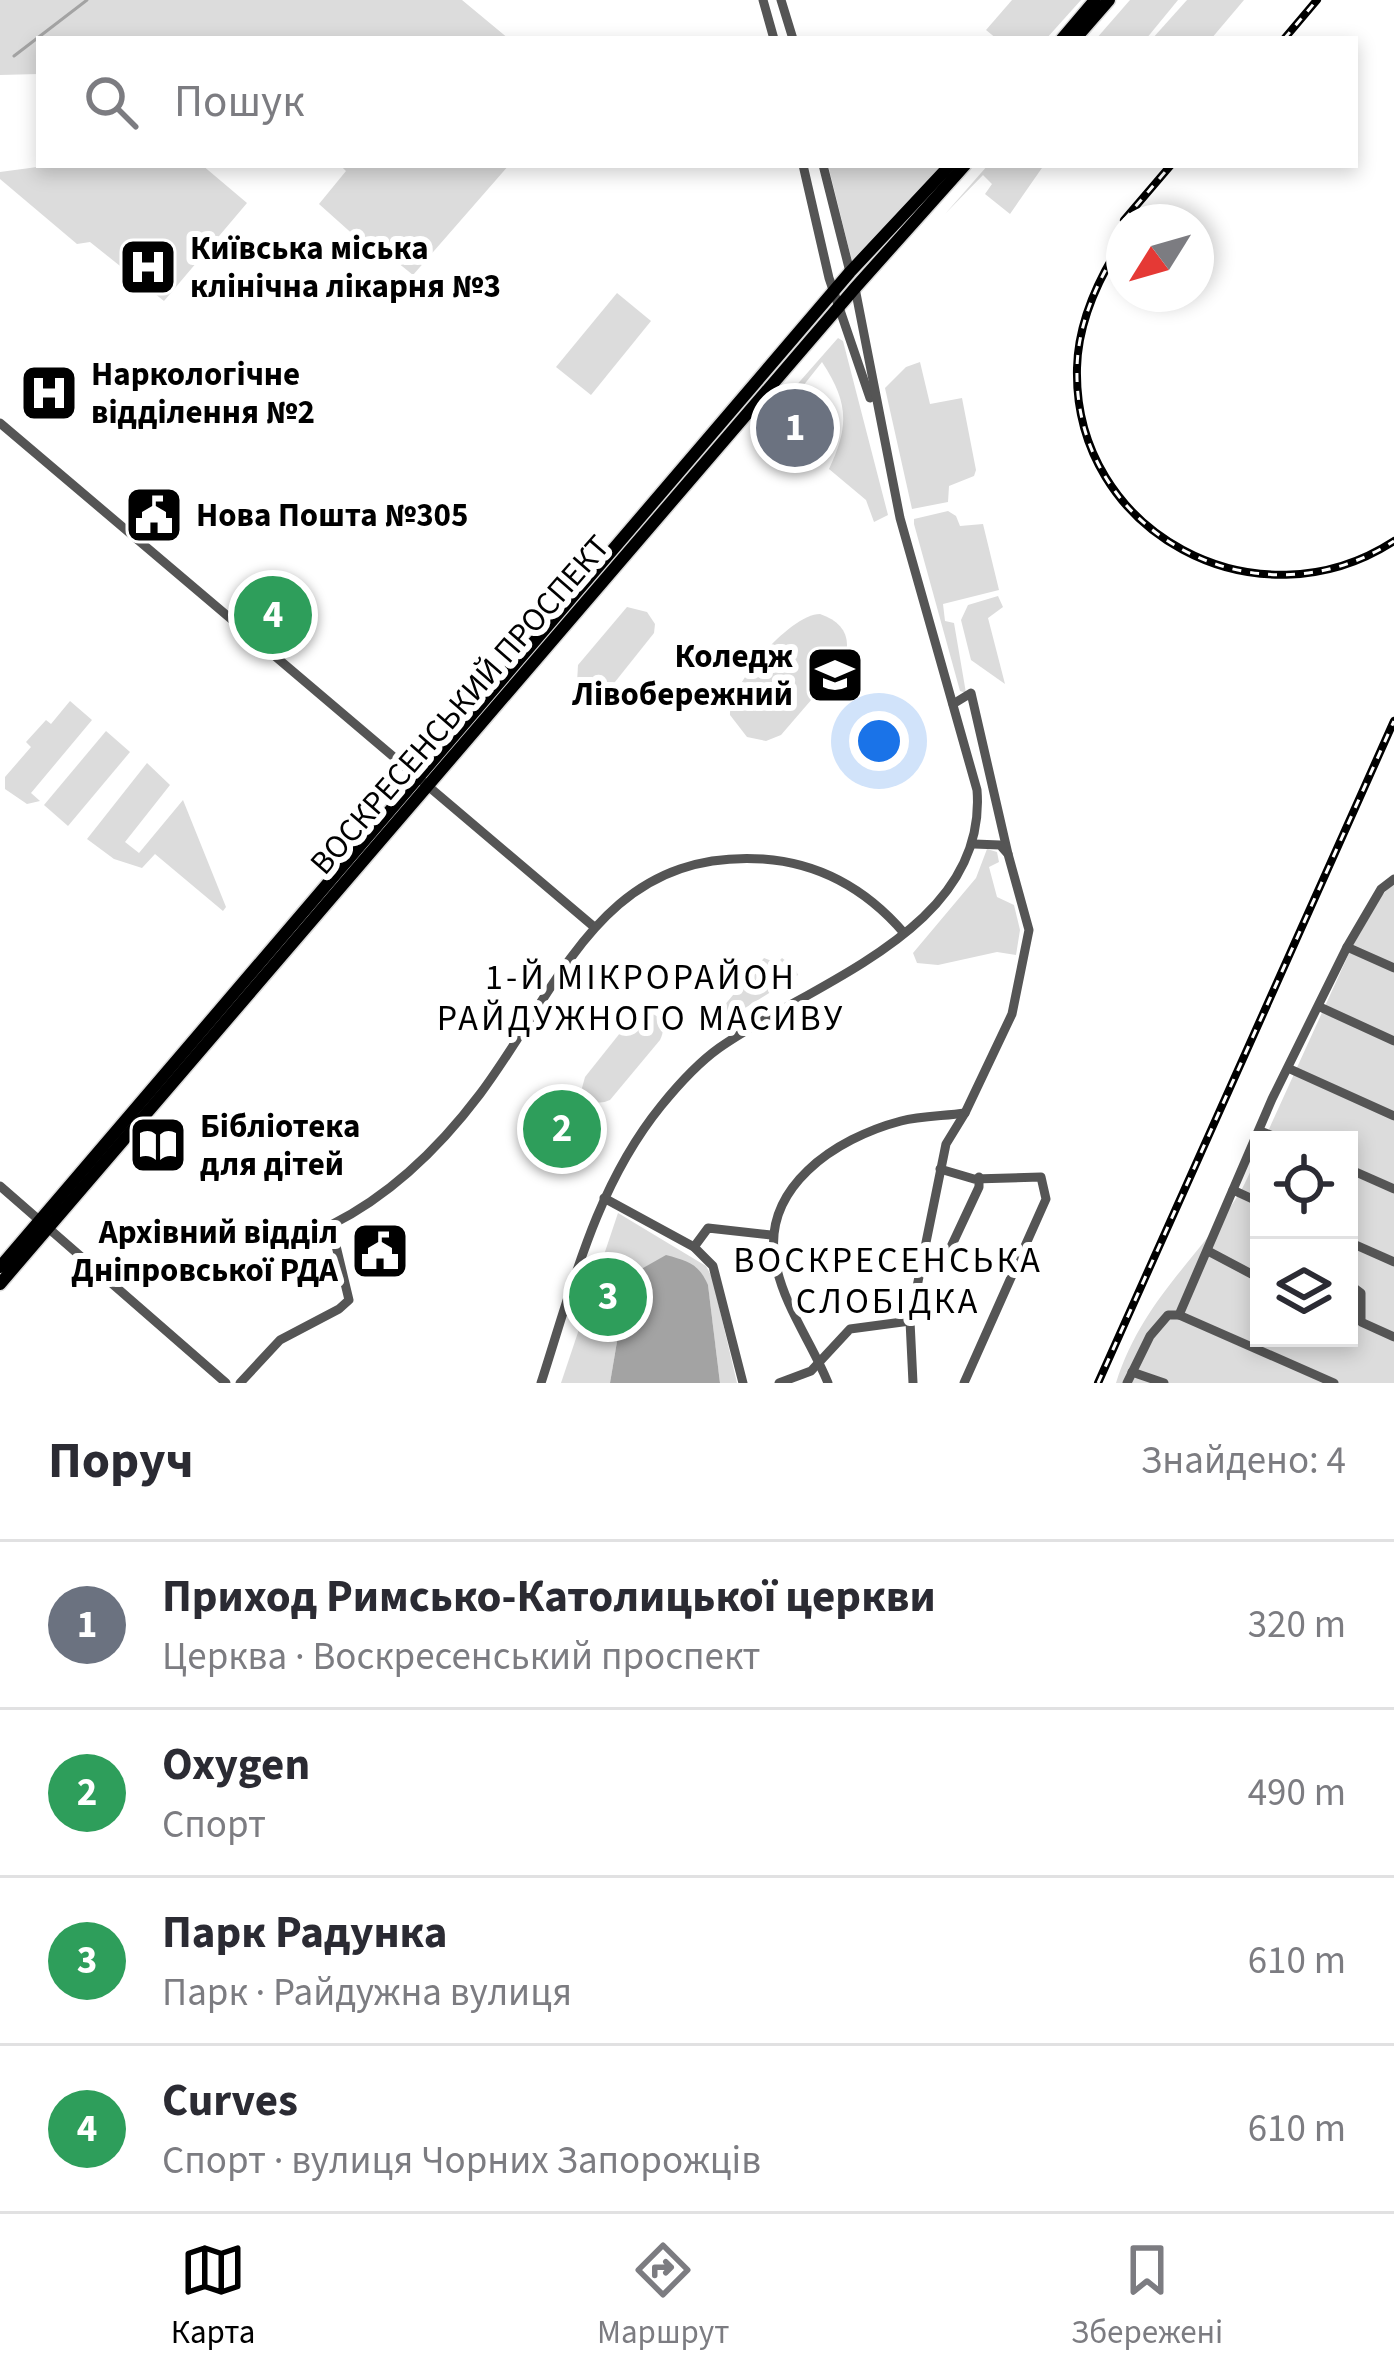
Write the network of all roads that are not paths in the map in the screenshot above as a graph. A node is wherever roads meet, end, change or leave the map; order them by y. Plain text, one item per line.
1 (763, 0) edge
2 (781, 0) edge
3 (1095, 0) edge
4 (1109, 0) edge
5 (773, 36) edge
6 (792, 36) edge
7 (1065, 36) edge
8 (1079, 36) edge
9 (804, 168) edge
10 (825, 168) edge
11 (947, 168) edge
12 (962, 168) edge
13 (850, 272) junction
14 (855, 287) junction
15 (836, 299) junction
16 (878, 420) junction
17 (0, 423) edge
18 (952, 704) junction
19 (422, 783) junction
20 (974, 844) junction
21 (1008, 854) junction
22 (1394, 879) edge
23 (1381, 889) junction
24 (1394, 895) edge
25 (593, 926) junction
26 (904, 933) junction
27 (1347, 947) junction
28 (1394, 968) edge
29 (1320, 1007) junction
30 (1394, 1041) edge
31 (1290, 1069) junction
32 (965, 1113) junction
33 (1394, 1116) edge
34 (929, 1119) junction
35 (1260, 1131) edge
36 (946, 1144) junction
37 (1250, 1153) edge
38 (940, 1169) junction
39 (1358, 1173) edge
40 (979, 1177) junction
41 (0, 1186) edge
42 (1394, 1189) edge
43 (1233, 1190) junction
44 (604, 1198) junction
45 (1250, 1198) edge
46 (44, 1224) junction
47 (771, 1235) junction
48 (1358, 1246) edge
49 (694, 1247) junction
50 (1208, 1251) junction
51 (1394, 1262) edge
52 (943, 1264) dead end
53 (0, 1267) edge
54 (1250, 1273) edge
55 (0, 1284) edge
56 (1358, 1291) edge
57 (1179, 1315) junction
58 (910, 1321) junction
59 (1394, 1336) edge
60 (820, 1364) junction
61 (1129, 1377) edge
62 (226, 1383) edge
63 (240, 1383) edge
64 (541, 1383) edge
65 (743, 1383) edge
66 (779, 1383) edge
67 (828, 1383) edge
68 (913, 1383) edge
69 (964, 1383) edge
70 (1164, 1383) edge
71 (1334, 1383) edge

1 - 5 street
2 - 6 street
3 - 7 main road
4 - 8 main road
9 - 15 street
10 - 13 street
11 - 13 main road, ВОСКРЕСЕНСЬКИЙ ПРОСПЕКТ
12 - 14 main road, ВОСКРЕСЕНСЬКИЙ ПРОСПЕКТ
13 - 14 street
13 - 15 main road, ВОСКРЕСЕНСЬКИЙ ПРОСПЕКТ
14 - 15 main road, ВОСКРЕСЕНСЬКИЙ ПРОСПЕКТ
14 - 16 street
15 - 16 street
15 - 19 main road, ВОСКРЕСЕНСЬКИЙ ПРОСПЕКТ
16 - 18 street
17 - 19 street
18 - 20 street
18 - 21 street
19 - 25 street
19 - 46 main road, ВОСКРЕСЕНСЬКИЙ ПРОСПЕКТ
20 - 21 street
20 - 26 street
21 - 32 street
22 - 23 street
23 - 24 street
23 - 27 street
25 - 26 street
25 - 63 street
26 - 44 street
27 - 28 street
27 - 29 street
29 - 30 street
29 - 31 street
31 - 33 street
31 - 35 street
32 - 34 street
32 - 36 street
34 - 36 street
34 - 47 street
36 - 38 street
37 - 43 street
38 - 40 street
38 - 58 street
39 - 42 street
40 - 52 street
40 - 69 street
41 - 46 street
43 - 45 street
43 - 50 street
44 - 49 street
44 - 64 street
46 - 53 main road, ВОСКРЕСЕНСЬКИЙ ПРОСПЕКТ
46 - 55 main road, ВОСКРЕСЕНСЬКИЙ ПРОСПЕКТ
46 - 62 street
47 - 49 street
47 - 60 street
48 - 51 street
49 - 65 street
50 - 54 street
50 - 57 street
56 - 59 street
57 - 61 street
57 - 71 street
58 - 60 street
58 - 68 street
60 - 66 street
60 - 67 street
61 - 70 street

